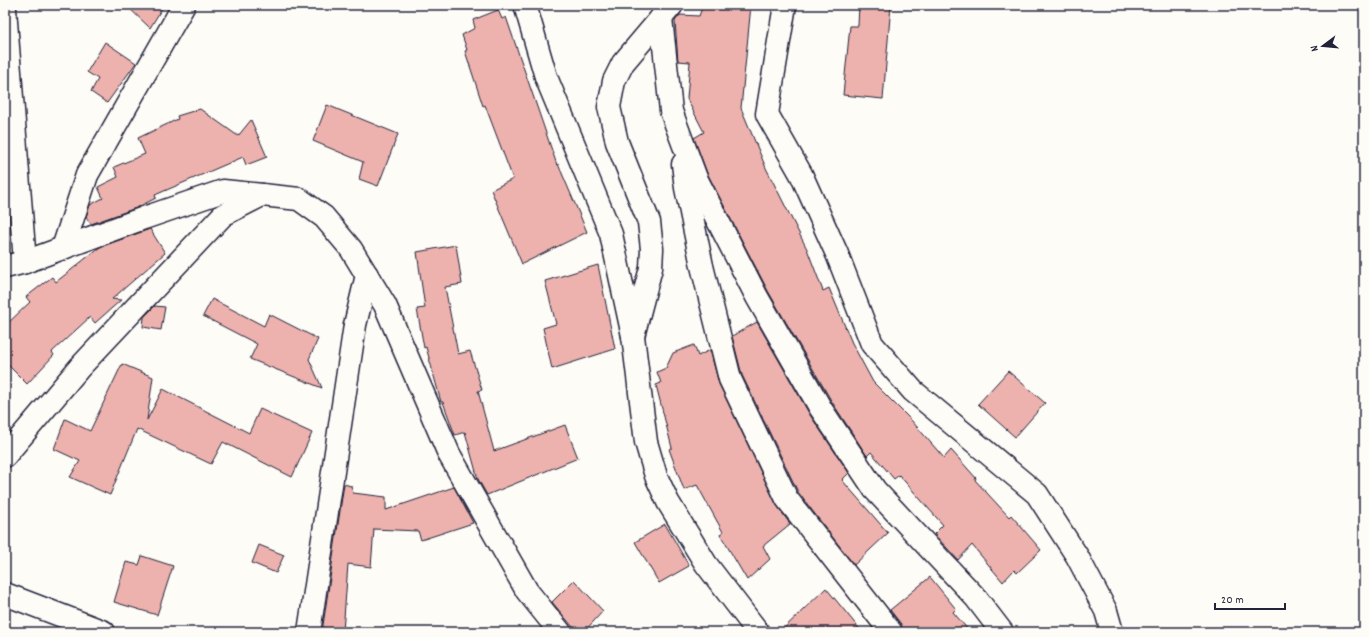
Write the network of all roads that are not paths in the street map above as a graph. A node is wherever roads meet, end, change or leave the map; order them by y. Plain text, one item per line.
1 (184, 5) edge
2 (525, 5) edge
3 (785, 5) edge
4 (5, 9) edge
5 (666, 11) edge
6 (678, 131) junction
7 (262, 195) junction
8 (63, 248) junction
9 (15, 265) edge
10 (367, 275) junction
11 (633, 336) junction
12 (5, 456) edge
13 (5, 594) edge
14 (104, 632) edge
15 (309, 632) edge
16 (560, 632) edge
17 (758, 632) edge
18 (890, 632) edge
19 (1002, 632) edge
20 (1112, 632) edge

1 - 8 street
2 - 11 street
3 - 20 street
4 - 9 street
5 - 6 street
5 - 11 street
6 - 18 street
6 - 19 street
7 - 8 street
7 - 10 street
7 - 12 street
8 - 9 street
10 - 15 street
10 - 16 street
11 - 17 street
13 - 14 street

